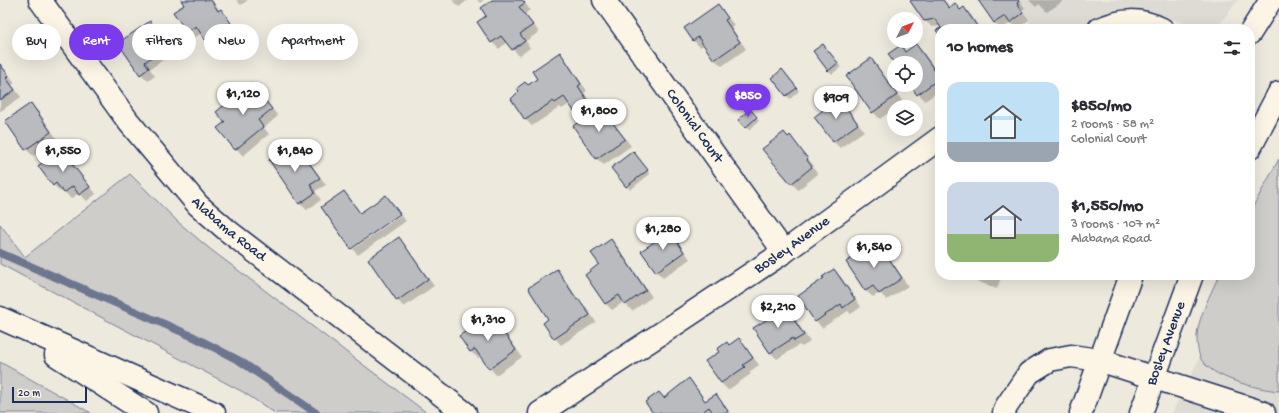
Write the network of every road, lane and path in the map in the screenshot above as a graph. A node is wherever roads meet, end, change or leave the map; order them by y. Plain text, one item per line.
1 (40, 0) edge
2 (604, 0) edge
3 (1271, 0) edge
4 (1113, 24) edge
5 (1150, 24) edge
6 (1255, 24) edge
7 (1279, 93) edge
8 (1255, 139) edge
9 (935, 142) edge
10 (784, 252) junction
11 (1129, 280) edge
12 (1190, 280) edge
13 (0, 318) edge
14 (1099, 360) junction
15 (1154, 377) junction
16 (146, 413) edge
17 (214, 413) edge
18 (465, 413) edge
19 (540, 413) edge
20 (1004, 413) edge
21 (1081, 413) edge
22 (1141, 413) edge
23 (1264, 413) edge

1 - 18 street, Alabama Road
2 - 10 street, Colonial Court
3 - 6 street
4 - 5 street
7 - 8 street
9 - 10 street, Bosley Avenue
10 - 19 street, Bosley Avenue
11 - 14 street
12 - 15 street, Bosley Avenue
13 - 16 street
13 - 17 street
14 - 15 street
14 - 20 street
14 - 21 street
15 - 22 street, Bosley Avenue
15 - 23 street

